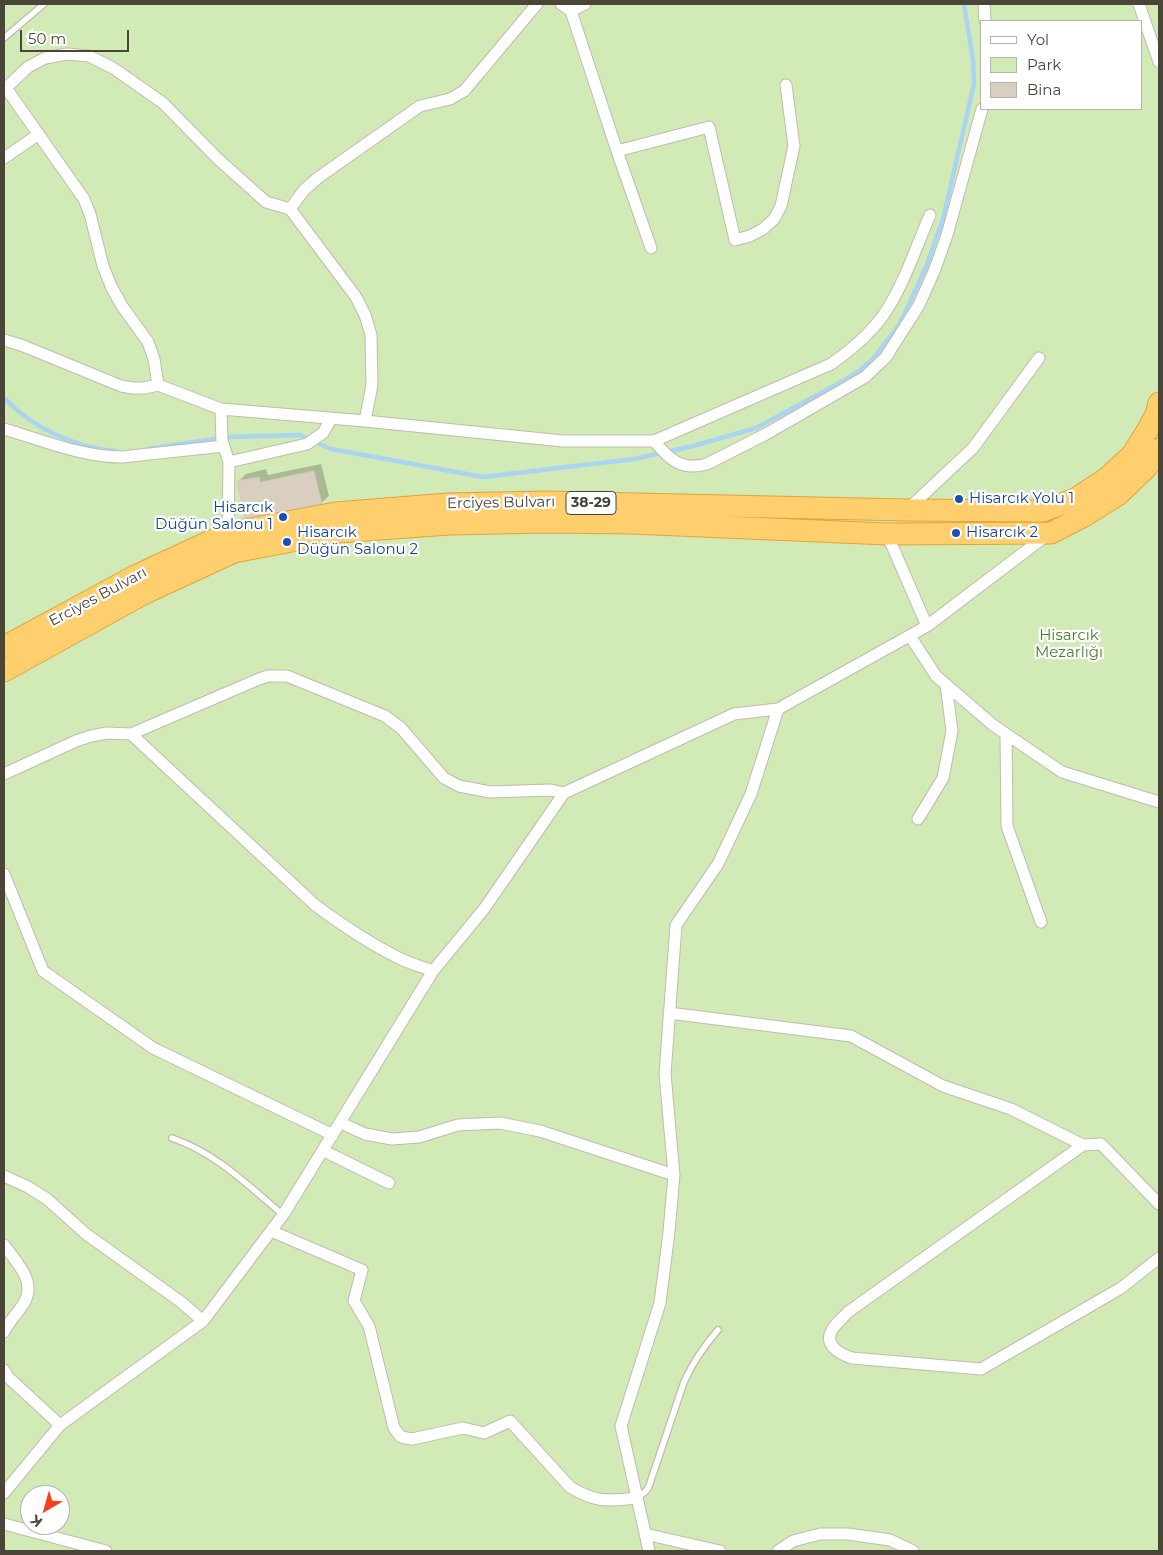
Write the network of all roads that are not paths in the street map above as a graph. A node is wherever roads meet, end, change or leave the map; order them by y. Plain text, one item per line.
1 (44, 4) edge
2 (537, 4) edge
3 (561, 4) edge
4 (585, 4) edge
5 (984, 4) edge
6 (1139, 4) edge
7 (571, 11) junction
8 (985, 20) edge
9 (4, 38) edge
10 (1159, 62) edge
11 (786, 85) dead end
12 (982, 110) edge
13 (39, 134) junction
14 (617, 151) junction
15 (4, 158) edge
16 (290, 209) junction
17 (930, 215) dead end
18 (651, 248) dead end
19 (4, 340) edge
20 (1040, 358) dead end
21 (158, 385) junction
22 (1159, 403) edge
23 (221, 409) junction
24 (331, 419) junction
25 (365, 421) junction
26 (4, 429) edge
27 (223, 444) junction
28 (656, 444) junction
29 (1159, 449) edge
30 (229, 462) junction
31 (907, 510) junction
32 (228, 533) junction
33 (1051, 533) junction
34 (887, 534) junction
35 (927, 626) junction
36 (910, 636) junction
37 (4, 647) edge
38 (4, 671) edge
39 (946, 684) junction
40 (778, 709) junction
41 (131, 734) junction
42 (1006, 734) junction
43 (4, 774) edge
44 (564, 794) junction
45 (1159, 802) edge
46 (918, 819) dead end
47 (4, 874) edge
48 (1041, 922) dead end
49 (433, 971) junction
50 (669, 1013) junction
51 (341, 1123) junction
52 (333, 1135) junction
53 (172, 1138) dead end
54 (1082, 1145) junction
55 (324, 1150) junction
56 (674, 1175) junction
57 (4, 1177) edge
58 (389, 1183) dead end
59 (1159, 1204) edge
60 (283, 1215) junction
61 (271, 1231) junction
62 (4, 1245) edge
63 (1159, 1258) edge
64 (203, 1321) junction
65 (718, 1330) dead end
66 (4, 1332) edge
67 (4, 1370) edge
68 (60, 1425) junction
69 (4, 1493) edge
70 (637, 1498) junction
71 (4, 1524) edge
72 (645, 1534) junction
73 (106, 1551) edge
74 (649, 1551) edge
75 (720, 1551) edge
76 (778, 1551) edge
77 (913, 1551) edge

1 - 9 lane
2 - 16 street
3 - 7 street
4 - 7 street
5 - 8 street
6 - 10 street
7 - 14 street
11 - 14 street
12 - 28 street
13 - 15 street
13 - 16 street
13 - 21 street
14 - 18 street
16 - 25 street
17 - 28 street
19 - 21 street
20 - 31 street
21 - 23 street
22 - 31 highway, Erciyes Bulvarı / 38-29
23 - 24 street
23 - 27 street
24 - 25 street
24 - 30 street
25 - 28 street
26 - 27 street
27 - 30 street
29 - 33 highway, Erciyes Bulvarı / 38-29
30 - 32 street
31 - 32 highway, Erciyes Bulvarı / 38-29
32 - 37 highway, Erciyes Bulvarı / 38-29
33 - 34 highway, Erciyes Bulvarı / 38-29
33 - 35 street
34 - 35 street
34 - 38 highway, Erciyes Bulvarı / 38-29
35 - 36 street
36 - 39 street
36 - 40 street
39 - 42 street
39 - 46 street
40 - 44 street
40 - 50 street
41 - 43 street
41 - 44 street
41 - 49 street
42 - 45 street
42 - 48 street
44 - 49 street
47 - 52 street
49 - 51 street
50 - 54 street
50 - 56 street
51 - 52 street
51 - 56 street
52 - 55 street
53 - 60 lane
54 - 59 street
54 - 63 street
55 - 58 street
55 - 60 street
56 - 70 street
57 - 64 street
60 - 61 street
61 - 64 street
61 - 70 street
62 - 66 street
64 - 68 street
65 - 70 lane
67 - 68 street
68 - 69 street
70 - 72 street
71 - 73 street
72 - 74 street
72 - 75 street
76 - 77 street

